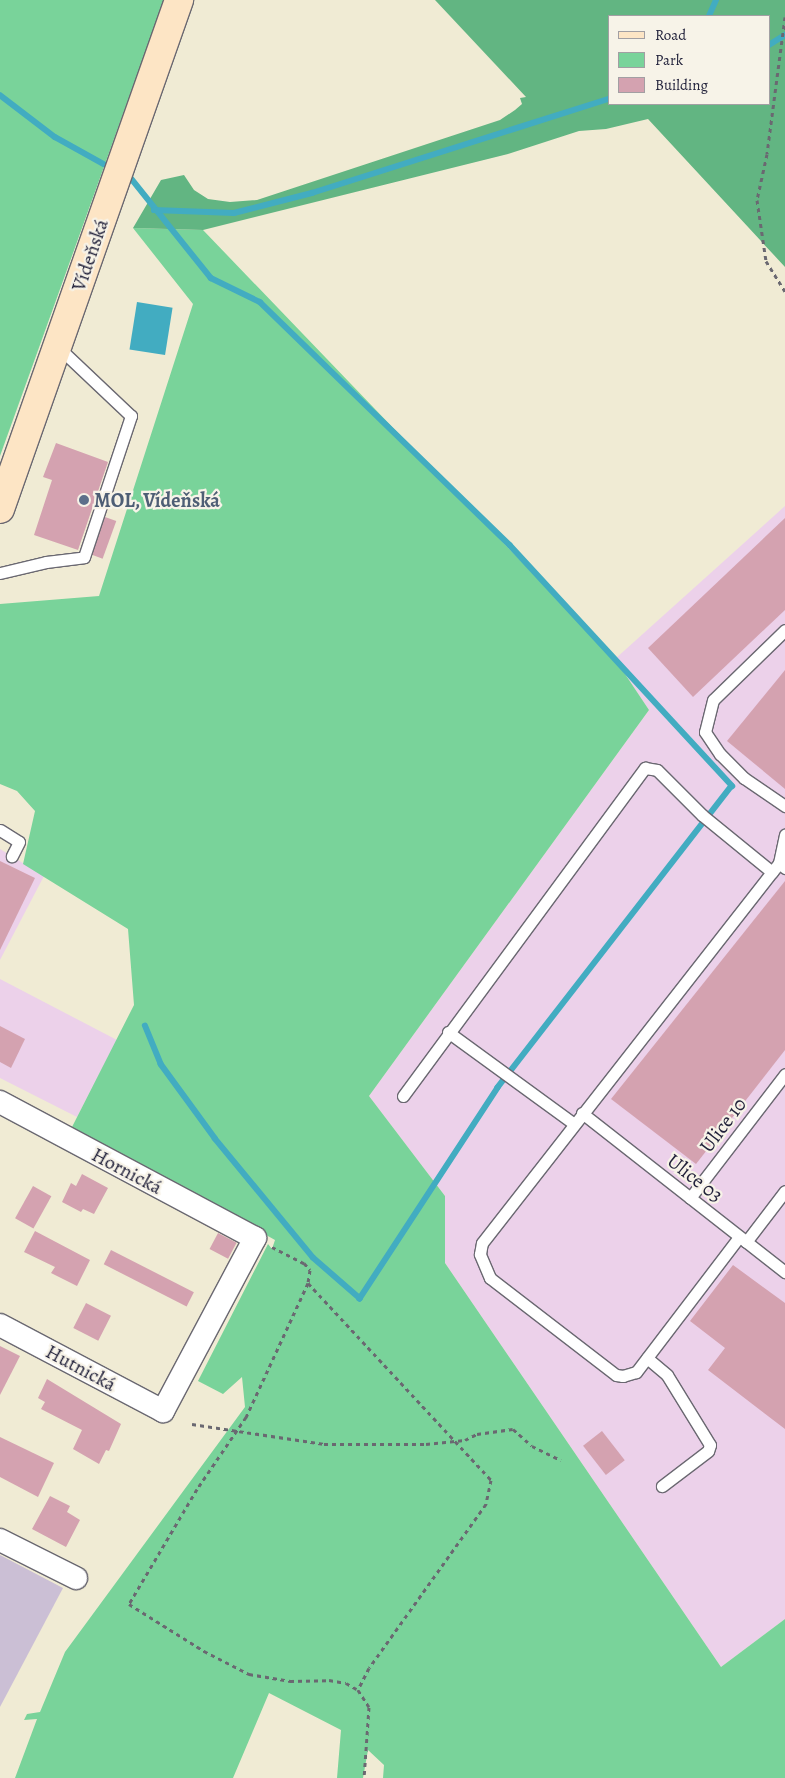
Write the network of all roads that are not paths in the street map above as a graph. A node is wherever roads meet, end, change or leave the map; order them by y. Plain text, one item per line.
1 (180, 0) edge
2 (57, 347) junction
3 (0, 509) edge
4 (0, 573) edge
5 (785, 630) edge
6 (785, 806) edge
7 (0, 830) edge
8 (785, 834) edge
9 (12, 856) dead end
10 (779, 868) edge
11 (448, 1032) junction
12 (785, 1074) edge
13 (403, 1096) dead end
14 (0, 1102) edge
15 (582, 1113) junction
16 (574, 1124) junction
17 (785, 1191) edge
18 (690, 1198) junction
19 (742, 1239) junction
20 (785, 1272) edge
21 (0, 1325) edge
22 (646, 1358) junction
23 (163, 1411) joint
24 (662, 1486) dead end
25 (0, 1540) edge
26 (76, 1578) dead end

1 - 2 main road, Vídeňská
2 - 3 main road, Vídeňská
2 - 4 lane
5 - 6 lane
7 - 9 lane
8 - 10 lane
10 - 11 lane
10 - 15 lane
11 - 13 lane
11 - 16 lane
12 - 18 lane, Ulice 10
14 - 23 street, Hornická
15 - 16 lane
15 - 18 lane, Ulice 03
16 - 22 lane
17 - 19 lane
18 - 19 lane, Ulice 03
19 - 20 lane, Ulice 03
19 - 22 lane
21 - 23 street, Hutnická
22 - 24 lane
25 - 26 street

